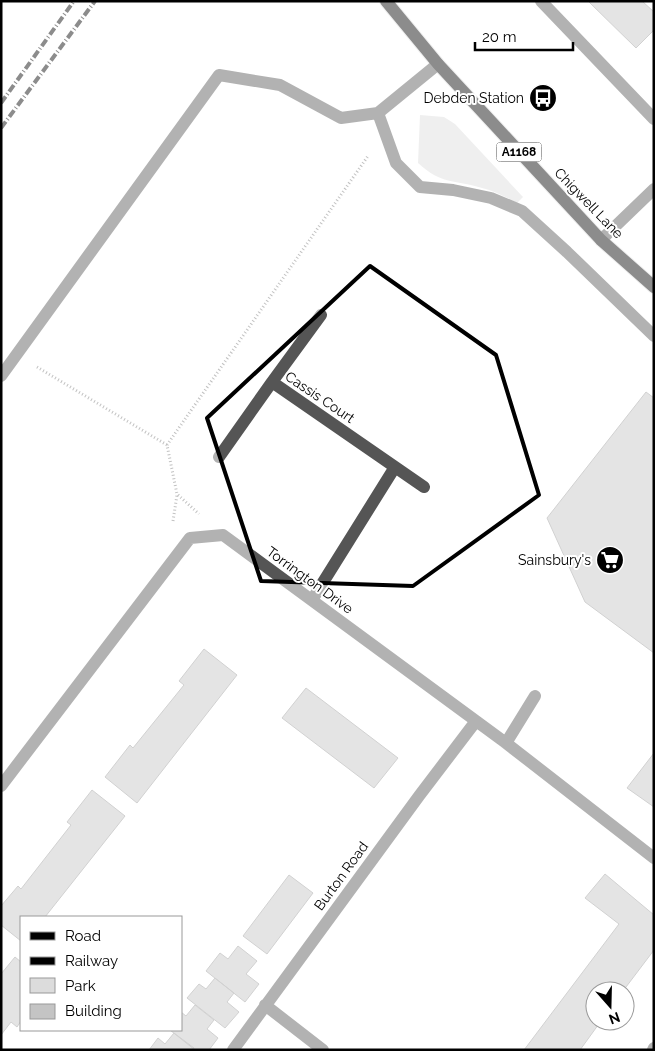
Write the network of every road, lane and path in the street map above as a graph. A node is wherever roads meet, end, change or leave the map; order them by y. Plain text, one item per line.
1 (386, 1) edge
2 (541, 1) edge
3 (438, 64) junction
4 (378, 112) junction
5 (654, 119) edge
6 (371, 152) dead end
7 (654, 189) edge
8 (601, 240) junction
9 (654, 287) edge
10 (322, 315) dead end
11 (654, 336) edge
12 (16, 354) junction
13 (1, 376) edge
14 (272, 382) junction
15 (167, 444) junction
16 (219, 457) dead end
17 (395, 467) junction
18 (424, 487) dead end
19 (223, 535) junction
20 (312, 600) junction
21 (535, 696) dead end
22 (476, 721) junction
23 (506, 743) junction
24 (1, 786) edge
25 (654, 858) edge
26 (265, 1005) junction
27 (233, 1050) edge
28 (323, 1050) edge

1 - 3 main road, Chigwell Lane / A1168
2 - 5 street
3 - 4 street
3 - 8 main road, Chigwell Lane / A1168
4 - 11 street
4 - 12 street
6 - 15 path
7 - 8 street
8 - 9 main road, Chigwell Lane / A1168
10 - 14 street, Cassis Court
12 - 13 street
12 - 15 path
14 - 16 street
14 - 17 street, Cassis Court
15 - 19 path
17 - 18 street, Cassis Court
17 - 20 street
19 - 20 street, Torrington Drive
19 - 24 street
20 - 22 street, Torrington Drive
21 - 23 street
22 - 23 street, Torrington Drive
22 - 26 street, Burton Road
23 - 25 street, Torrington Drive
26 - 27 street, Burton Road
26 - 28 street

